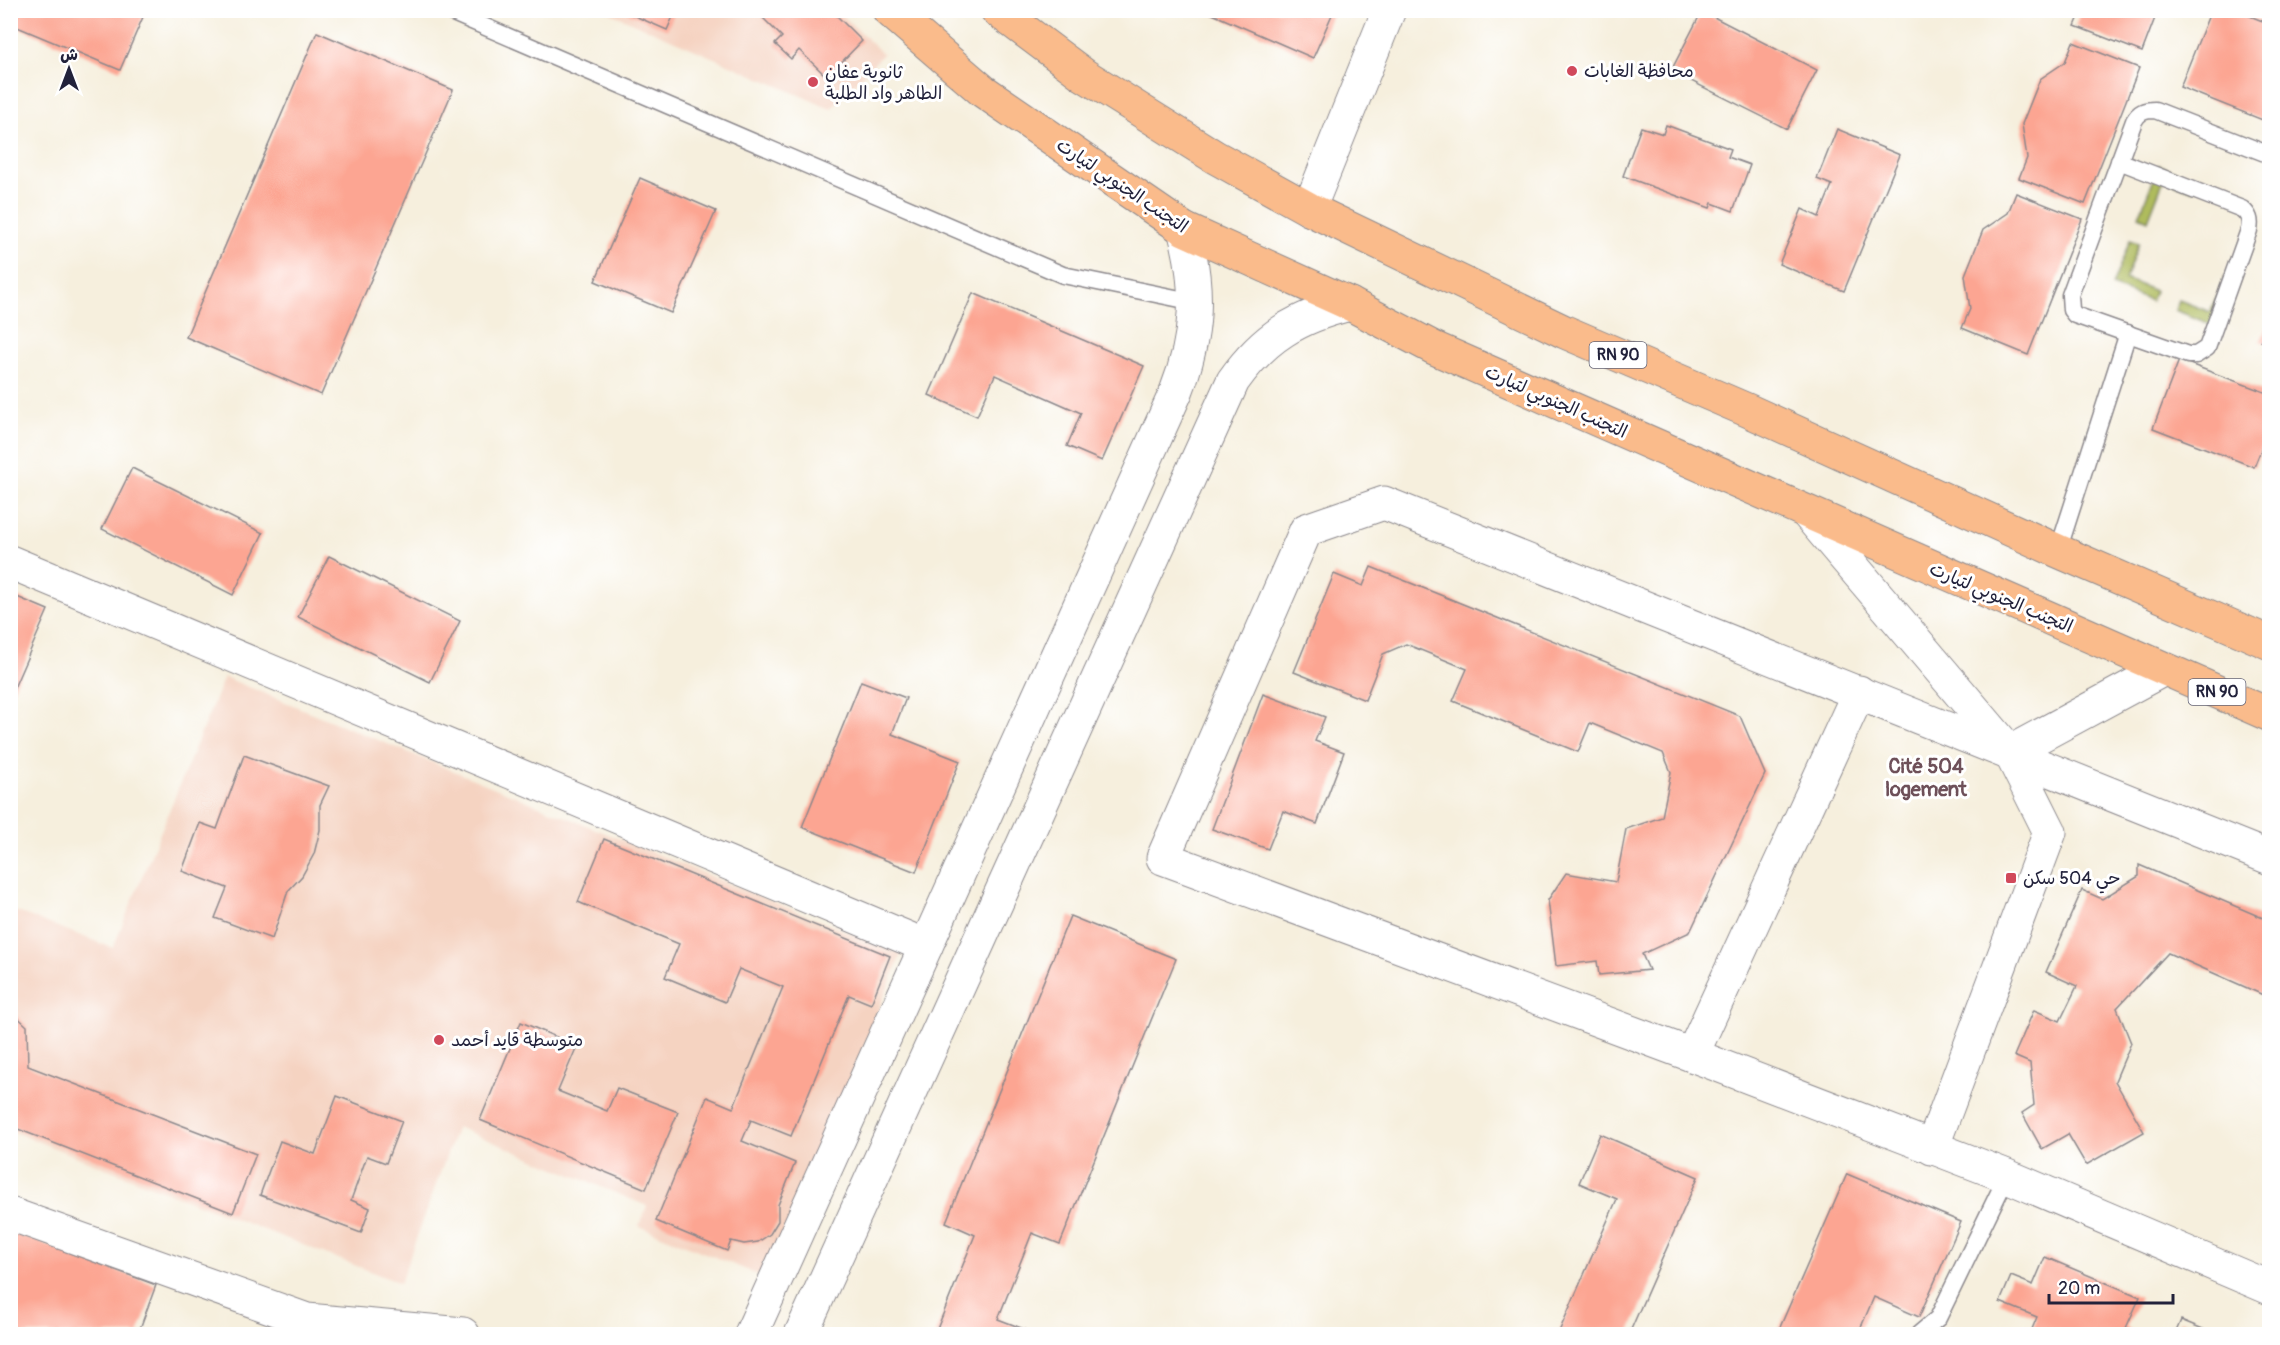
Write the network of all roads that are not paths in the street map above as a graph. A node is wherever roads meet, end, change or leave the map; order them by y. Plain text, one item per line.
1 (446, 10) edge
2 (889, 10) edge
3 (997, 10) edge
4 (1389, 10) edge
5 (2270, 155) edge
6 (2119, 161) junction
7 (1309, 209) junction
8 (1184, 229) junction
9 (1196, 302) junction
10 (1350, 304) junction
11 (2128, 333) junction
12 (1808, 513) junction
13 (2058, 551) junction
14 (10, 562) edge
15 (2270, 643) edge
16 (2164, 669) junction
17 (1859, 692) junction
18 (2270, 715) edge
19 (2010, 752) junction
20 (2270, 858) edge
21 (926, 946) junction
22 (1692, 1055) junction
23 (1932, 1148) junction
24 (2007, 1176) junction
25 (10, 1214) edge
26 (2270, 1288) edge
27 (298, 1327) edge
28 (462, 1335) edge
29 (751, 1335) edge
30 (801, 1335) edge
31 (1919, 1335) edge

1 - 9 lane
2 - 8 highway, التجنب الجنوبي لتيارت / RN 90
3 - 7 highway, RN 90
4 - 7 street
5 - 6 lane
6 - 11 lane
6 - 11 lane
7 - 13 highway, RN 90
8 - 9 street
8 - 10 highway, التجنب الجنوبي لتيارت / RN 90
9 - 21 street
10 - 12 highway, التجنب الجنوبي لتيارت / RN 90
10 - 30 street
11 - 13 lane
12 - 16 highway, التجنب الجنوبي لتيارت / RN 90
12 - 19 street
13 - 15 highway, RN 90
14 - 21 street
16 - 18 highway, التجنب الجنوبي لتيارت / RN 90
16 - 19 street
17 - 19 street
17 - 22 street
17 - 22 street
19 - 20 street
19 - 23 street
21 - 29 street
22 - 23 street
23 - 24 street
24 - 26 street
24 - 31 lane
25 - 27 street
27 - 28 street

